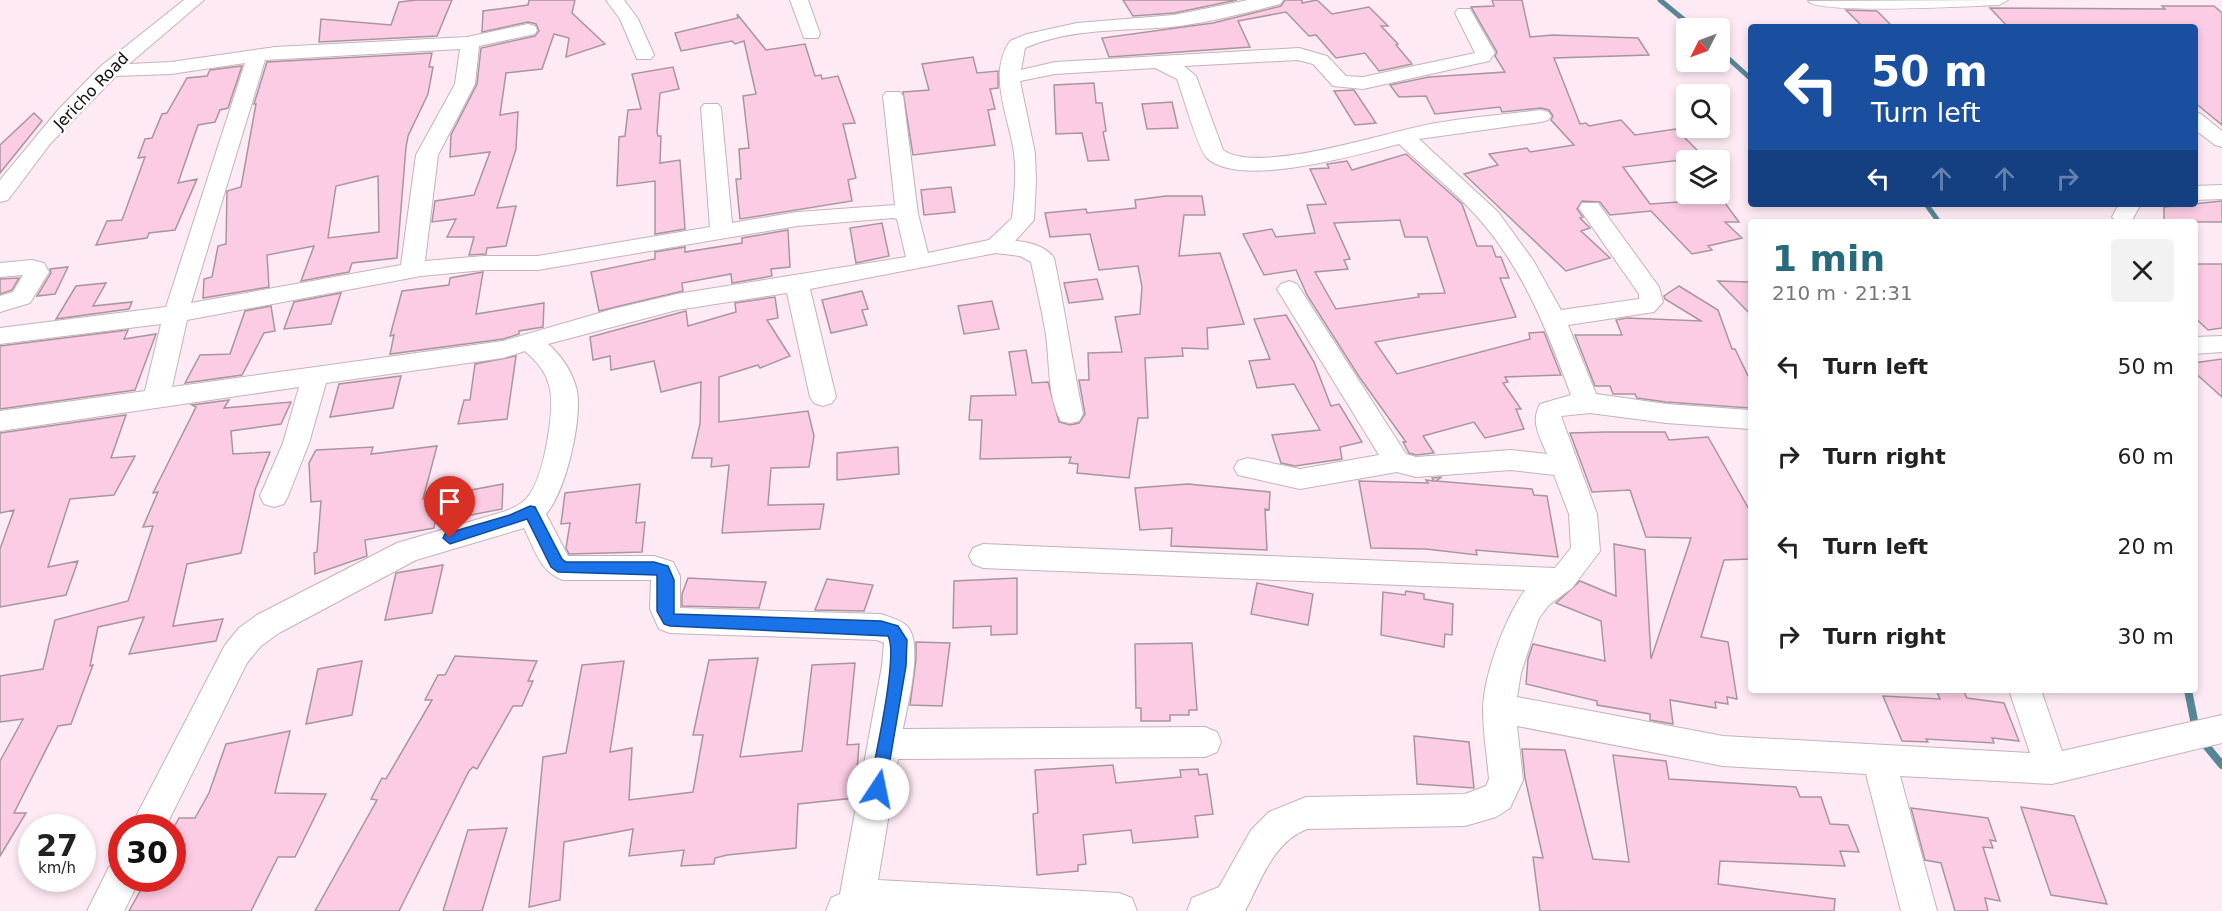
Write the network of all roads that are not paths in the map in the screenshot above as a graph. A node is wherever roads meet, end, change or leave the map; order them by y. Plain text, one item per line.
1 (195, 0) edge
2 (615, 0) edge
3 (799, 0) edge
4 (1274, 0) edge
5 (1999, 0) edge
6 (1817, 2) dead end
7 (1464, 13) dead end
8 (528, 30) dead end
9 (811, 34) dead end
10 (467, 43) junction
11 (644, 55) dead end
12 (257, 56) junction
13 (1159, 63) junction
14 (108, 70) junction
15 (1009, 78) junction
16 (892, 96) dead end
17 (711, 108) dead end
18 (1541, 116) dead end
19 (2198, 121) edge
20 (1402, 136) junction
21 (2222, 141) edge
22 (2222, 192) edge
23 (2198, 193) edge
24 (0, 195) edge
25 (1590, 208) dead end
26 (907, 214) junction
27 (722, 231) junction
28 (996, 246) junction
29 (918, 261) junction
30 (0, 270) edge
31 (412, 271) junction
32 (797, 284) junction
33 (1289, 289) dead end
34 (0, 304) edge
35 (176, 314) junction
36 (1554, 319) junction
37 (0, 336) edge
38 (531, 343) junction
39 (2222, 344) edge
40 (2198, 346) edge
41 (315, 376) junction
42 (823, 397) dead end
43 (156, 399) junction
44 (1587, 404) junction
45 (1070, 414) dead end
46 (1748, 419) edge
47 (0, 420) edge
48 (1396, 462) junction
49 (1563, 466) junction
50 (1248, 468) dead end
51 (274, 496) dead end
52 (530, 511) junction
53 (983, 556) dead end
54 (1562, 580) junction
55 (2026, 693) edge
56 (1499, 708) junction
57 (2222, 729) edge
58 (1205, 742) dead end
59 (886, 744) junction
60 (1879, 760) junction
61 (2052, 769) junction
62 (154, 814) edge
63 (115, 892) edge
64 (850, 907) edge
65 (105, 911) edge
66 (1119, 911) edge
67 (1205, 911) edge
68 (1919, 911) edge

1 - 14 street, Jericho Road
2 - 11 street
3 - 9 street
4 - 15 street
5 - 6 street
7 - 13 street
8 - 10 street
10 - 12 street
10 - 31 street
12 - 14 street
12 - 35 street
13 - 15 street
13 - 20 street
14 - 24 street, Jericho Road
15 - 28 street
16 - 26 street
17 - 27 street
18 - 20 street
19 - 21 street
20 - 36 street
22 - 23 street
25 - 36 street
26 - 27 street
26 - 29 street
27 - 31 street
28 - 29 street
28 - 45 street
29 - 32 street
30 - 34 street
31 - 35 street
32 - 38 street
32 - 42 street
33 - 48 street
35 - 37 street
35 - 43 street
36 - 44 street
38 - 41 street
38 - 52 street
39 - 40 street
41 - 43 street
41 - 51 street
43 - 47 street
44 - 46 street
44 - 49 street
48 - 49 street
48 - 50 street
49 - 54 street
52 - 59 street
52 - 62 street
53 - 54 street
54 - 56 street
55 - 61 street
56 - 60 street
56 - 67 street
57 - 61 street
58 - 59 street
59 - 64 street
60 - 61 street
60 - 68 street
63 - 65 street
64 - 66 street

